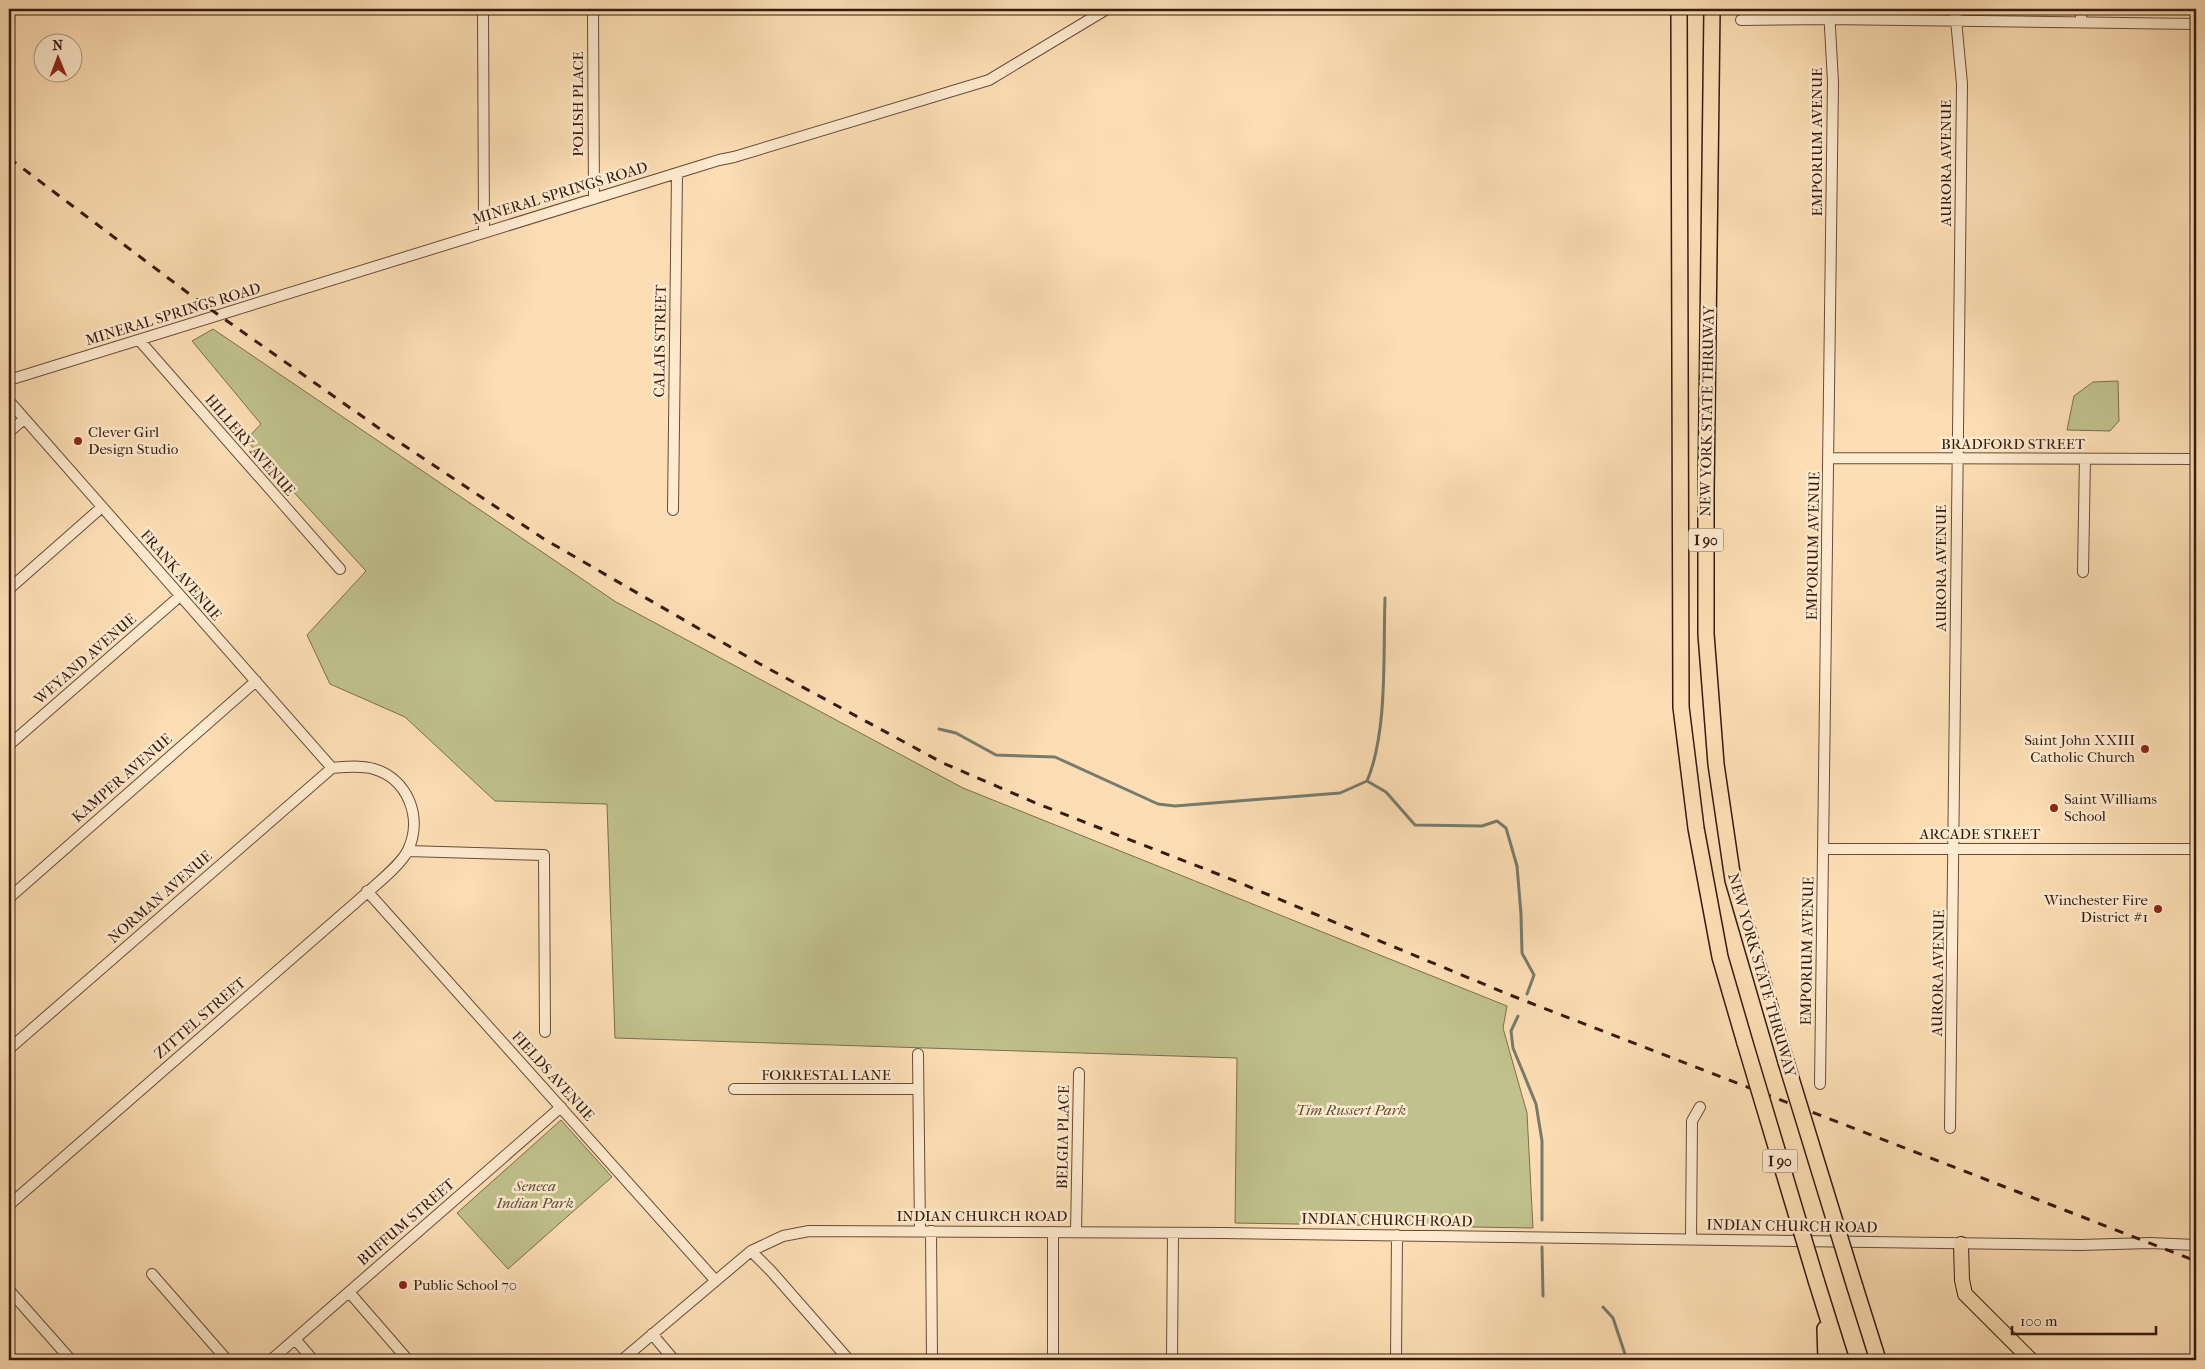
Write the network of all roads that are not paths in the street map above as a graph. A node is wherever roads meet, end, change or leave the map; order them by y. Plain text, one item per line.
1 (483, 9) edge
2 (593, 9) edge
3 (1107, 9) edge
4 (1679, 9) edge
5 (1712, 9) edge
6 (1955, 9) edge
7 (2081, 9) edge
8 (1829, 14) edge
9 (1741, 20) dead end
10 (1955, 21) junction
11 (2081, 22) junction
12 (2196, 24) edge
13 (677, 173) junction
14 (594, 198) junction
15 (484, 232) junction
16 (138, 340) junction
17 (9, 380) edge
18 (9, 401) edge
19 (24, 418) junction
20 (9, 432) edge
21 (1829, 458) junction
22 (1957, 458) junction
23 (2085, 459) junction
24 (2196, 460) edge
25 (102, 507) junction
26 (673, 510) dead end
27 (340, 569) dead end
28 (2083, 572) dead end
29 (9, 589) edge
30 (180, 596) junction
31 (256, 681) junction
32 (9, 745) edge
33 (332, 768) junction
34 (1824, 848) junction
35 (2196, 849) edge
36 (1954, 850) junction
37 (408, 851) junction
38 (367, 891) junction
39 (9, 898) edge
40 (545, 1032) dead end
41 (9, 1049) edge
42 (918, 1054) dead end
43 (1079, 1073) dead end
44 (1820, 1084) dead end
45 (734, 1089) dead end
46 (918, 1089) junction
47 (1700, 1107) dead end
48 (561, 1108) junction
49 (1950, 1128) dead end
50 (9, 1205) edge
51 (920, 1231) junction
52 (931, 1231) junction
53 (1053, 1232) junction
54 (1076, 1232) junction
55 (1173, 1232) junction
56 (1397, 1235) junction
57 (1691, 1240) junction
58 (1961, 1244) junction
59 (2196, 1245) edge
60 (751, 1251) junction
61 (152, 1274) dead end
62 (715, 1280) junction
63 (9, 1290) edge
64 (349, 1292) junction
65 (1824, 1307) junction
66 (652, 1334) junction
67 (295, 1339) junction
68 (71, 1360) edge
69 (227, 1360) edge
70 (271, 1360) edge
71 (313, 1360) edge
72 (408, 1360) edge
73 (622, 1360) edge
74 (674, 1360) edge
75 (849, 1360) edge
76 (932, 1360) edge
77 (1053, 1360) edge
78 (1172, 1360) edge
79 (1396, 1360) edge
80 (1826, 1360) edge
81 (1841, 1360) edge
82 (1878, 1360) edge
83 (2031, 1360) edge

1 - 15 street
2 - 14 street, POLISH PLACE
3 - 13 street, MINERAL SPRINGS ROAD
4 - 65 highway, NEW YORK STATE THRUWAY / I 90, bridge
5 - 82 highway, NEW YORK STATE THRUWAY / I 90, bridge
6 - 10 street, AURORA AVENUE
7 - 11 street
8 - 9 street
8 - 10 street
8 - 21 street, EMPORIUM AVENUE
10 - 11 street
10 - 22 street, AURORA AVENUE
11 - 12 street
13 - 14 street, MINERAL SPRINGS ROAD
13 - 26 street, CALAIS STREET
14 - 15 street, MINERAL SPRINGS ROAD
15 - 16 street, MINERAL SPRINGS ROAD
16 - 17 street, MINERAL SPRINGS ROAD
16 - 27 street, HILLERY AVENUE
18 - 19 street, FRANK AVENUE
19 - 20 street
19 - 25 street, FRANK AVENUE
21 - 22 street, BRADFORD STREET
21 - 34 street, EMPORIUM AVENUE
22 - 23 street, BRADFORD STREET
22 - 36 street, AURORA AVENUE
23 - 24 street, BRADFORD STREET
23 - 28 street
25 - 29 street
25 - 30 street, FRANK AVENUE
30 - 31 street, FRANK AVENUE
30 - 32 street, WEYAND AVENUE
31 - 33 street, FRANK AVENUE
31 - 39 street, KAMPER AVENUE
33 - 37 street
33 - 41 street, NORMAN AVENUE
34 - 36 street, ARCADE STREET
34 - 44 street, EMPORIUM AVENUE
35 - 36 street, ARCADE STREET
36 - 49 street, AURORA AVENUE
37 - 38 street, ZITTEL STREET
37 - 40 street
38 - 48 street, FIELDS AVENUE
38 - 50 street, ZITTEL STREET
42 - 46 street
43 - 54 street, BELGIA PLACE
45 - 46 street, FORRESTAL LANE
46 - 51 street
47 - 57 street
48 - 62 street, FIELDS AVENUE
48 - 64 street, BUFFUM STREET
51 - 52 street, INDIAN CHURCH ROAD
51 - 60 street, INDIAN CHURCH ROAD
52 - 53 street, INDIAN CHURCH ROAD
52 - 76 street
53 - 54 street, INDIAN CHURCH ROAD
53 - 77 street
54 - 55 street, INDIAN CHURCH ROAD
55 - 56 street, INDIAN CHURCH ROAD
55 - 78 street
56 - 57 street, INDIAN CHURCH ROAD
56 - 79 street
57 - 58 street, INDIAN CHURCH ROAD
58 - 59 street, INDIAN CHURCH ROAD
58 - 83 main road
60 - 62 street, INDIAN CHURCH ROAD
60 - 75 street
61 - 69 street
62 - 66 street, INDIAN CHURCH ROAD
63 - 68 street
64 - 67 street, BUFFUM STREET
64 - 72 street
65 - 80 highway
65 - 81 highway, NEW YORK STATE THRUWAY / I 90
66 - 73 street, INDIAN CHURCH ROAD
66 - 74 street
67 - 70 street, BUFFUM STREET
67 - 71 street

